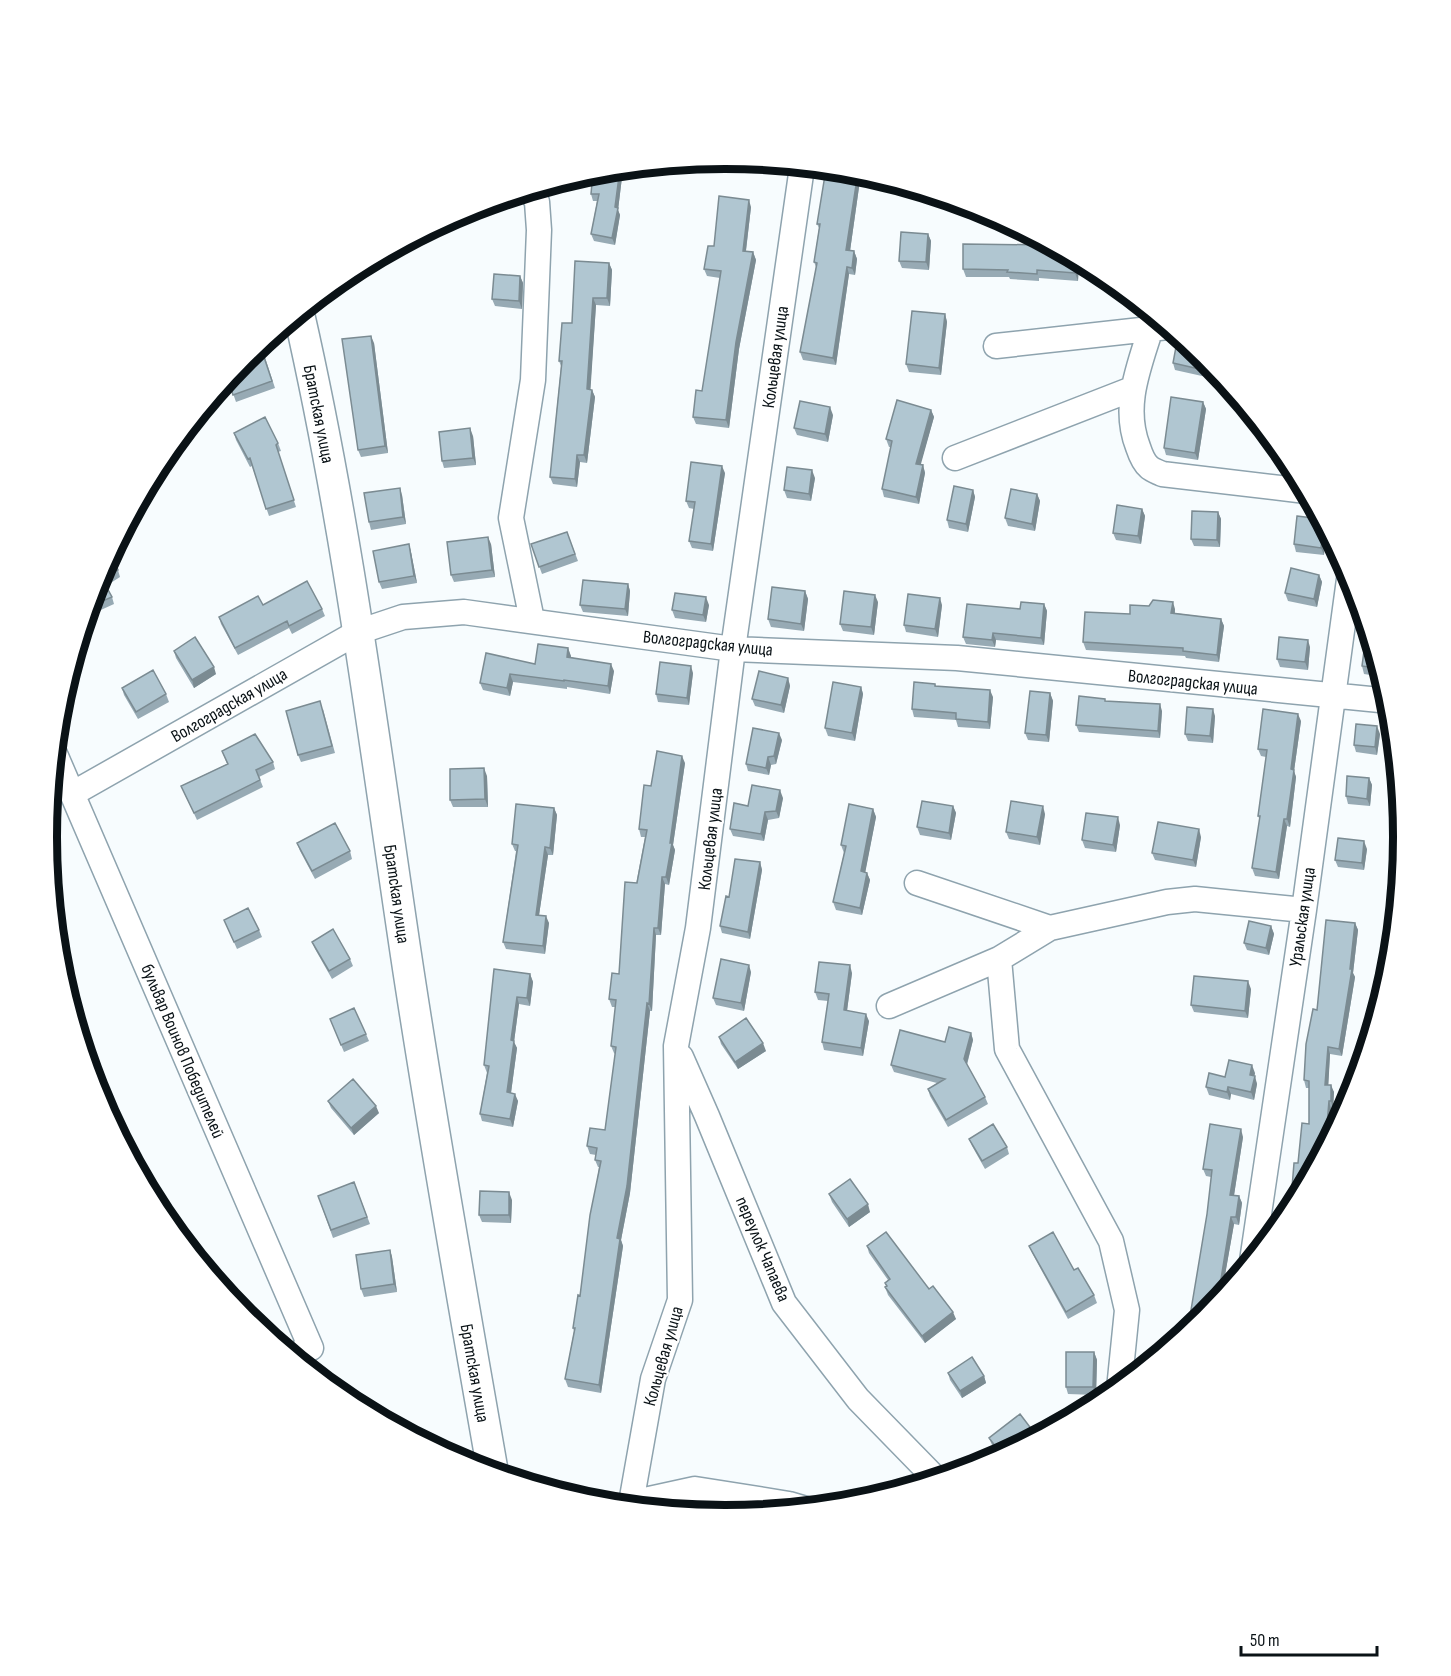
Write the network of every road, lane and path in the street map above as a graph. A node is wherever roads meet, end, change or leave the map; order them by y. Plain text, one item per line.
1 (801, 174) edge
2 (535, 198) edge
3 (301, 322) edge
4 (1156, 327) edge
5 (1158, 329) edge
6 (996, 346) dead end
7 (1132, 389) junction
8 (955, 458) dead end
9 (1295, 490) edge
10 (1347, 593) edge
11 (532, 620) junction
12 (358, 632) junction
13 (733, 649) junction
14 (1333, 696) junction
15 (1379, 700) edge
16 (61, 768) edge
17 (72, 795) junction
18 (917, 883) dead end
19 (1304, 910) junction
20 (1050, 928) junction
21 (999, 959) junction
22 (889, 1006) dead end
23 (676, 1046) junction
24 (1254, 1247) edge
25 (301, 1352) edge
26 (1120, 1377) edge
27 (491, 1464) edge
28 (931, 1474) edge
29 (630, 1500) edge
30 (643, 1501) edge
31 (786, 1503) edge

1 - 13 street, Кольцевая улица
2 - 11 street
3 - 12 main road, Братская улица
4 - 6 street
5 - 7 street
7 - 8 street
7 - 9 street
10 - 14 street, Уральская улица
11 - 12 street, Волгоградская улица
11 - 13 street, Волгоградская улица
12 - 17 street, Волгоградская улица
12 - 27 main road, Братская улица
13 - 14 street, Волгоградская улица
13 - 23 street, Кольцевая улица
14 - 15 street, Волгоградская улица
14 - 19 street, Уральская улица
16 - 17 street, бульвар Воинов Победителей
17 - 25 street, бульвар Воинов Победителей
18 - 20 street
19 - 20 street
19 - 24 street, Уральская улица
20 - 21 street
21 - 22 street
21 - 26 street
23 - 28 street, переулок Чапаева
23 - 29 street, Кольцевая улица
30 - 31 street

